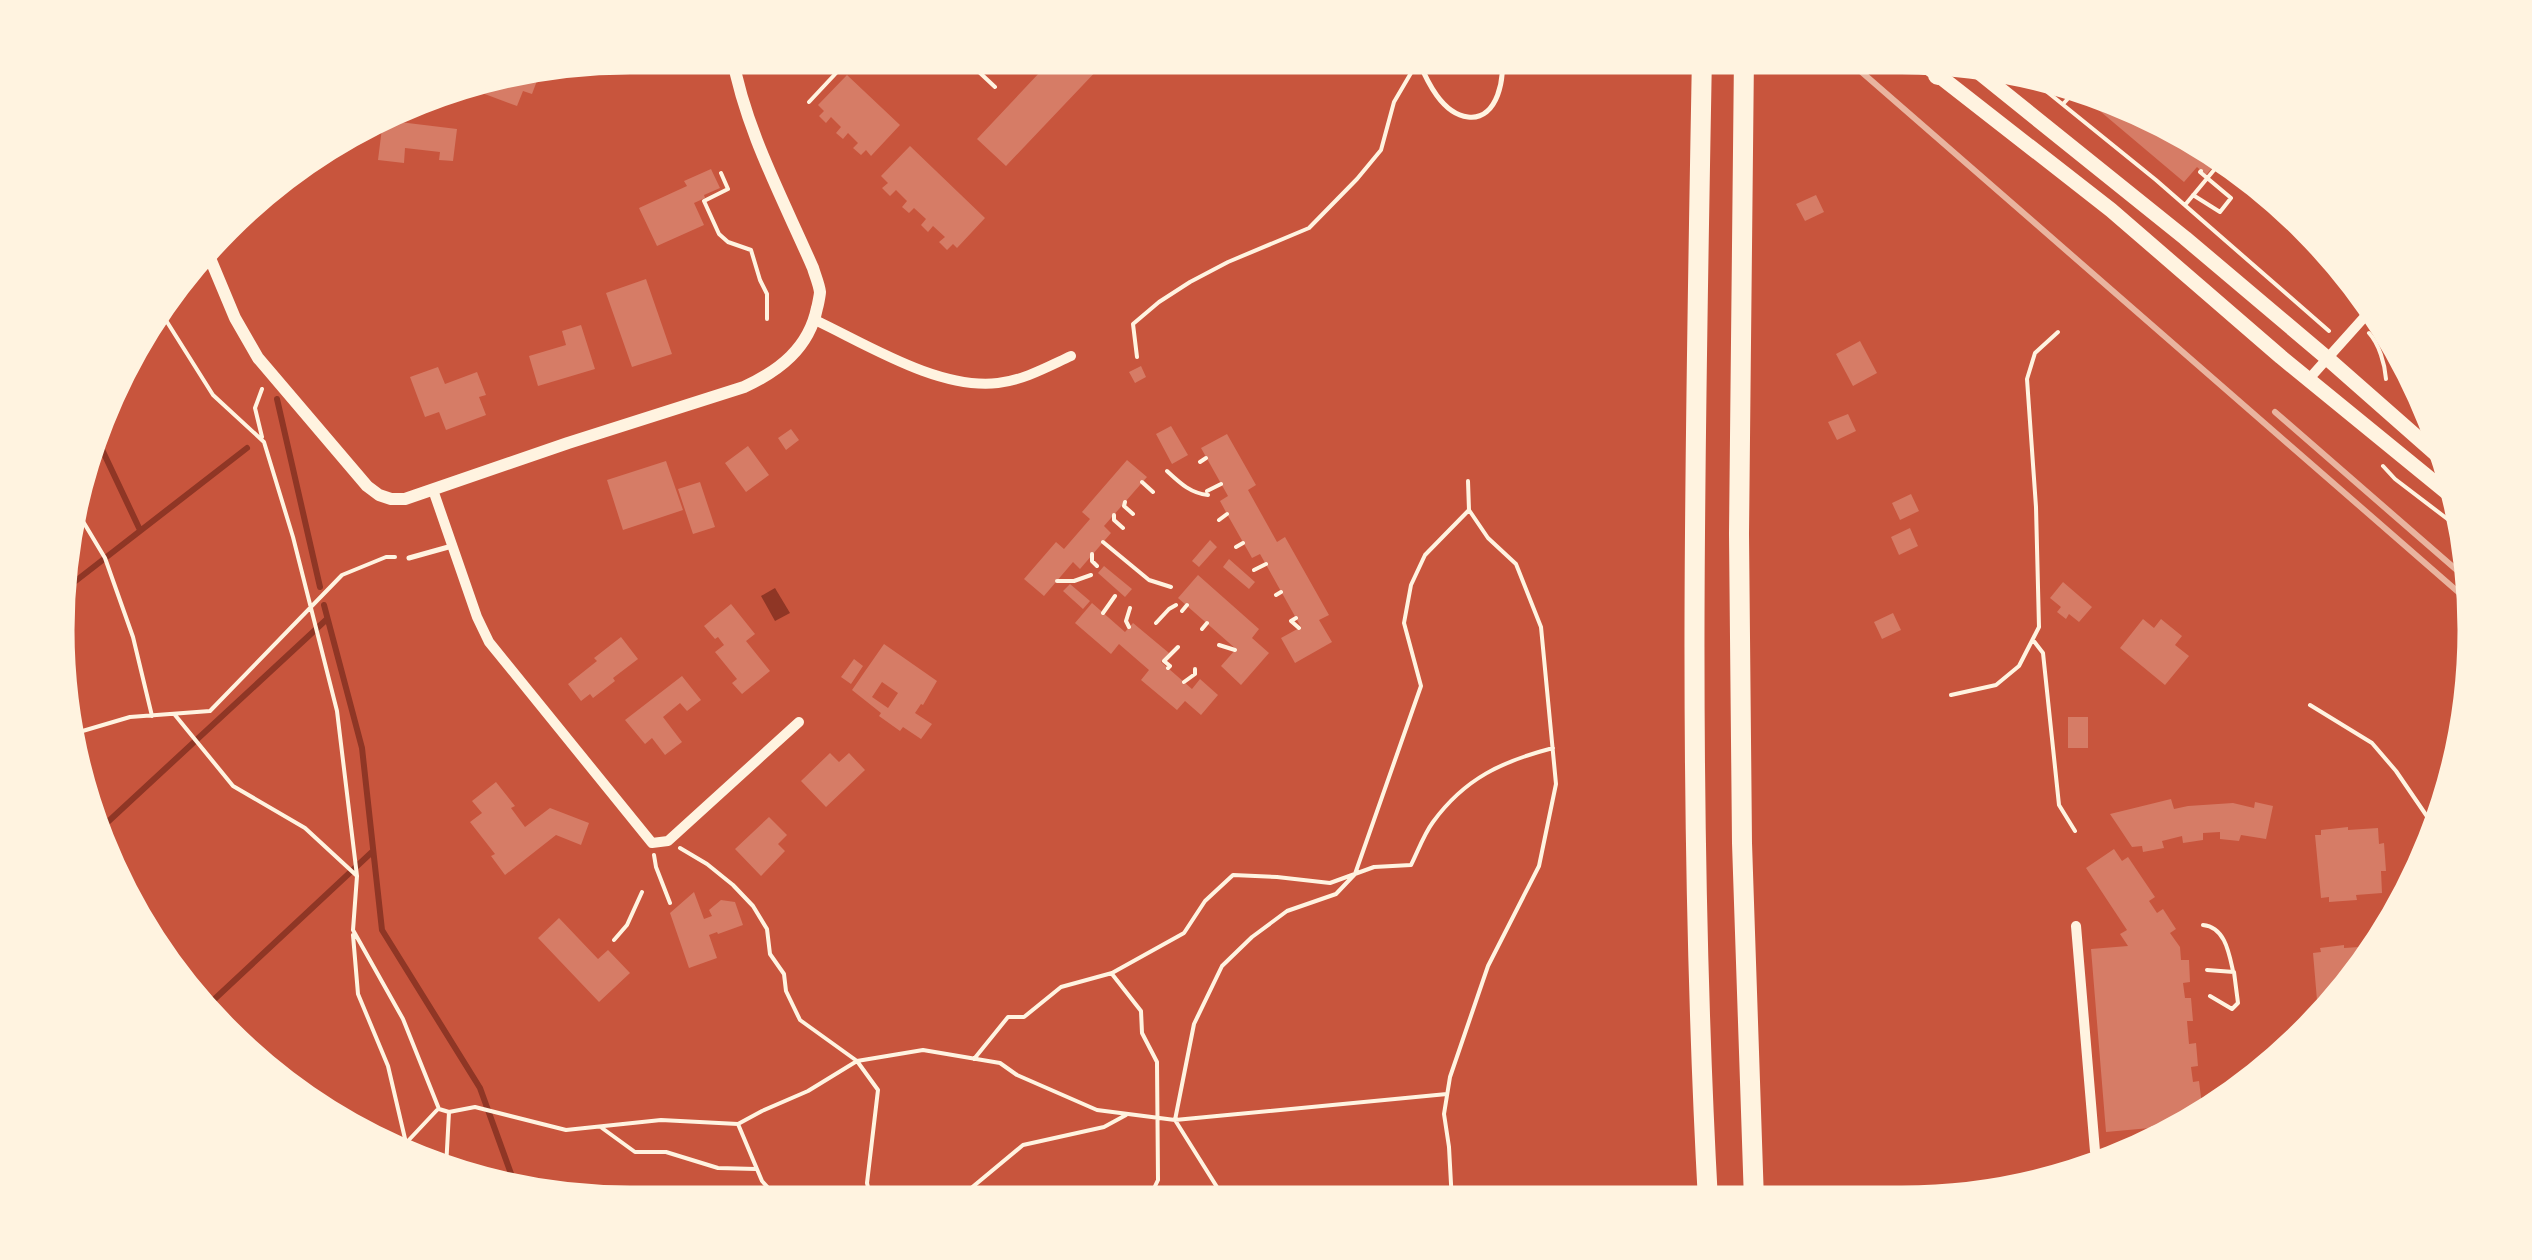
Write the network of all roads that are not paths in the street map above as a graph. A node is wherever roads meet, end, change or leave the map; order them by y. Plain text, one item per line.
1 (735, 72) edge
2 (1424, 72) edge
3 (1503, 72) edge
4 (1702, 72) edge
5 (1744, 72) edge
6 (1950, 75) edge
7 (1987, 79) edge
8 (211, 262) edge
9 (2364, 317) edge
10 (815, 320) junction
11 (1070, 356) dead end
12 (2327, 358) junction
13 (2308, 380) junction
14 (2429, 449) edge
15 (2441, 488) edge
16 (432, 490) junction
17 (452, 546) junction
18 (409, 558) road end
19 (798, 722) dead end
20 (2076, 926) dead end
21 (2095, 1152) edge
22 (1707, 1188) edge
23 (1754, 1188) edge

1 - 10 street
2 - 3 lane
4 - 22 highway
5 - 23 highway
6 - 13 main road
7 - 12 main road
8 - 16 street
9 - 12 street
10 - 11 street
10 - 16 street
12 - 13 street
12 - 14 main road
13 - 15 main road
16 - 17 street
17 - 18 lane
17 - 19 street
20 - 21 street

